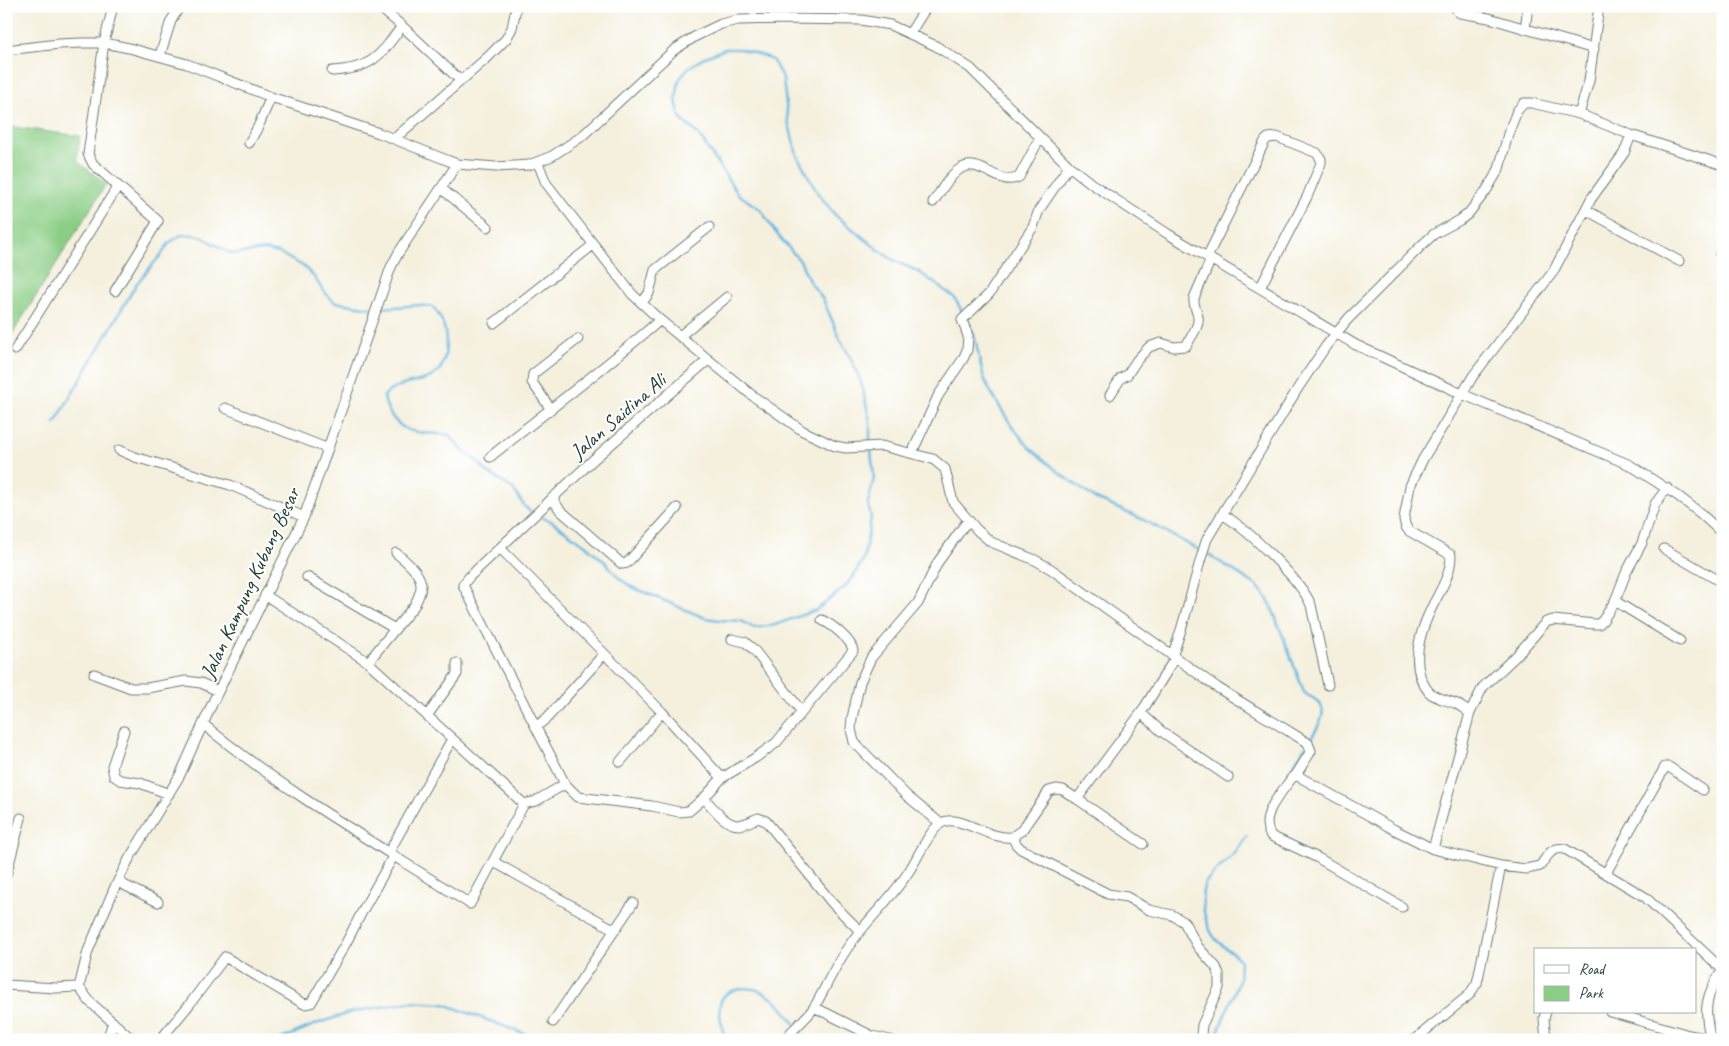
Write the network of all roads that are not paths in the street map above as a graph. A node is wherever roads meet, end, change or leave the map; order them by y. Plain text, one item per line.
1 (113, 6) edge
2 (180, 6) edge
3 (378, 6) edge
4 (927, 6) edge
5 (1456, 6) edge
6 (1528, 6) edge
7 (1599, 6) edge
8 (516, 8) dead end
9 (402, 26) junction
10 (1526, 29) junction
11 (910, 33) junction
12 (104, 44) junction
13 (1594, 49) junction
14 (6, 50) edge
15 (160, 55) junction
16 (332, 71) dead end
17 (460, 80) junction
18 (271, 97) junction
19 (1579, 114) junction
20 (1631, 135) junction
21 (394, 138) junction
22 (1040, 138) junction
23 (249, 143) dead end
24 (538, 163) junction
25 (457, 164) junction
26 (1723, 165) edge
27 (1069, 166) junction
28 (118, 186) junction
29 (442, 189) junction
30 (933, 202) dead end
31 (1586, 210) junction
32 (488, 227) dead end
33 (709, 227) dead end
34 (593, 245) junction
35 (1209, 258) junction
36 (1679, 261) dead end
37 (1260, 288) junction
38 (115, 291) dead end
39 (727, 297) dead end
40 (642, 304) junction
41 (660, 320) junction
42 (494, 324) dead end
43 (1335, 334) junction
44 (680, 335) junction
45 (578, 339) dead end
46 (15, 350) dead end
47 (708, 360) junction
48 (1462, 394) junction
49 (1110, 395) dead end
50 (225, 408) dead end
51 (550, 408) junction
52 (326, 448) junction
53 (119, 450) dead end
54 (912, 453) junction
55 (490, 457) dead end
56 (1667, 488) junction
57 (552, 498) junction
58 (677, 508) dead end
59 (1222, 514) junction
60 (304, 517) junction
61 (968, 520) junction
62 (1723, 534) edge
63 (500, 548) junction
64 (1664, 549) dead end
65 (396, 553) dead end
66 (307, 577) dead end
67 (1723, 583) edge
68 (265, 596) junction
69 (1615, 601) junction
70 (822, 620) dead end
71 (395, 629) junction
72 (732, 639) dead end
73 (1680, 641) dead end
74 (604, 654) junction
75 (1174, 657) junction
76 (368, 662) junction
77 (457, 663) dead end
78 (94, 674) dead end
79 (1328, 684) dead end
80 (218, 691) junction
81 (662, 712) junction
82 (802, 712) junction
83 (1470, 712) junction
84 (1141, 713) junction
85 (427, 716) junction
86 (203, 724) junction
87 (536, 727) junction
88 (124, 732) dead end
89 (452, 739) junction
90 (620, 762) dead end
91 (1296, 775) junction
92 (722, 778) junction
93 (1228, 778) dead end
94 (565, 784) junction
95 (1703, 790) dead end
96 (169, 794) junction
97 (704, 798) junction
98 (1077, 799) junction
99 (524, 804) junction
100 (21, 818) dead end
101 (940, 823) junction
102 (1012, 837) junction
103 (1143, 844) dead end
104 (1433, 848) junction
105 (392, 853) junction
106 (494, 862) junction
107 (1500, 866) junction
108 (1606, 873) junction
109 (6, 875) edge
110 (118, 882) junction
111 (158, 902) dead end
112 (633, 903) dead end
113 (1402, 907) dead end
114 (615, 930) junction
115 (860, 931) junction
116 (1723, 970) edge
117 (6, 985) edge
118 (79, 987) junction
119 (814, 1007) junction
120 (1545, 1014) edge
121 (1617, 1014) edge
122 (113, 1022) junction
123 (553, 1022) dead end
124 (107, 1040) edge
125 (132, 1040) edge
126 (160, 1040) edge
127 (784, 1040) edge
128 (890, 1040) edge
129 (1204, 1040) edge
130 (1414, 1040) edge
131 (1546, 1040) edge
132 (1711, 1040) edge

1 - 12 street
2 - 15 street
3 - 9 street
4 - 11 street
5 - 10 street
6 - 10 street
7 - 13 street
8 - 17 street
9 - 16 street
9 - 17 street
10 - 13 street
11 - 22 street
11 - 24 street
12 - 14 street
12 - 15 street
12 - 28 street
13 - 19 street
15 - 18 street
17 - 21 street
18 - 21 street
18 - 23 street
19 - 20 street
19 - 43 street
20 - 26 street
20 - 31 street
21 - 25 street
22 - 27 street
22 - 30 street
24 - 25 street
24 - 34 street
25 - 29 street, Jalan Kampung Kubang Besar
27 - 35 street
27 - 54 street
28 - 38 street
28 - 46 street
29 - 32 street
29 - 52 street, Jalan Kampung Kubang Besar
31 - 36 street
31 - 48 street
33 - 40 street
34 - 40 street
34 - 42 street
35 - 37 street
35 - 37 street
35 - 49 street
37 - 43 street
39 - 44 street
40 - 41 street
41 - 44 street
41 - 51 street
43 - 48 street
43 - 59 street
44 - 47 street
45 - 51 street
47 - 54 street
47 - 57 street, Jalan Saidina Ali
48 - 56 street
48 - 83 street
50 - 52 street
51 - 55 street
52 - 60 street, Jalan Kampung Kubang Besar
53 - 60 street
54 - 61 street
56 - 62 street
56 - 69 street
57 - 58 street
57 - 63 street, Jalan Saidina Ali
59 - 75 street
59 - 79 street
60 - 68 street, Jalan Kampung Kubang Besar
61 - 75 street
61 - 101 street
63 - 74 street
63 - 87 street, Jalan Saidina Ali
64 - 67 street
65 - 71 street
66 - 71 street
68 - 76 street
68 - 80 street, Jalan Kampung Kubang Besar
69 - 73 street
69 - 83 street
70 - 82 street
71 - 76 street
72 - 82 street
74 - 81 street
74 - 87 street
75 - 84 street
75 - 91 street
76 - 85 street
77 - 85 street
78 - 80 street
80 - 86 street, Jalan Kampung Kubang Besar
81 - 90 street
81 - 92 street
82 - 92 street
83 - 104 street
84 - 93 street
84 - 98 street
85 - 89 street
86 - 96 street, Jalan Kampung Kubang Besar
86 - 105 street
87 - 94 street
88 - 96 street
89 - 99 street
89 - 105 street
91 - 104 street
91 - 113 street
92 - 97 street
94 - 97 street
94 - 99 street
95 - 108 street
96 - 110 street, Jalan Kampung Kubang Besar
97 - 115 street
98 - 102 street
98 - 103 street
99 - 106 street
100 - 109 street
101 - 102 street
101 - 115 street
102 - 129 street
104 - 107 street
105 - 106 street
105 - 126 street
106 - 114 street
107 - 108 street
107 - 130 street
108 - 116 street
110 - 111 street
110 - 118 street, Jalan Kampung Kubang Besar
112 - 114 street
114 - 123 street
115 - 119 street
116 - 132 street
117 - 118 street
118 - 122 street
119 - 127 street
119 - 128 street
120 - 131 street
121 - 132 street
122 - 124 street
122 - 125 street

